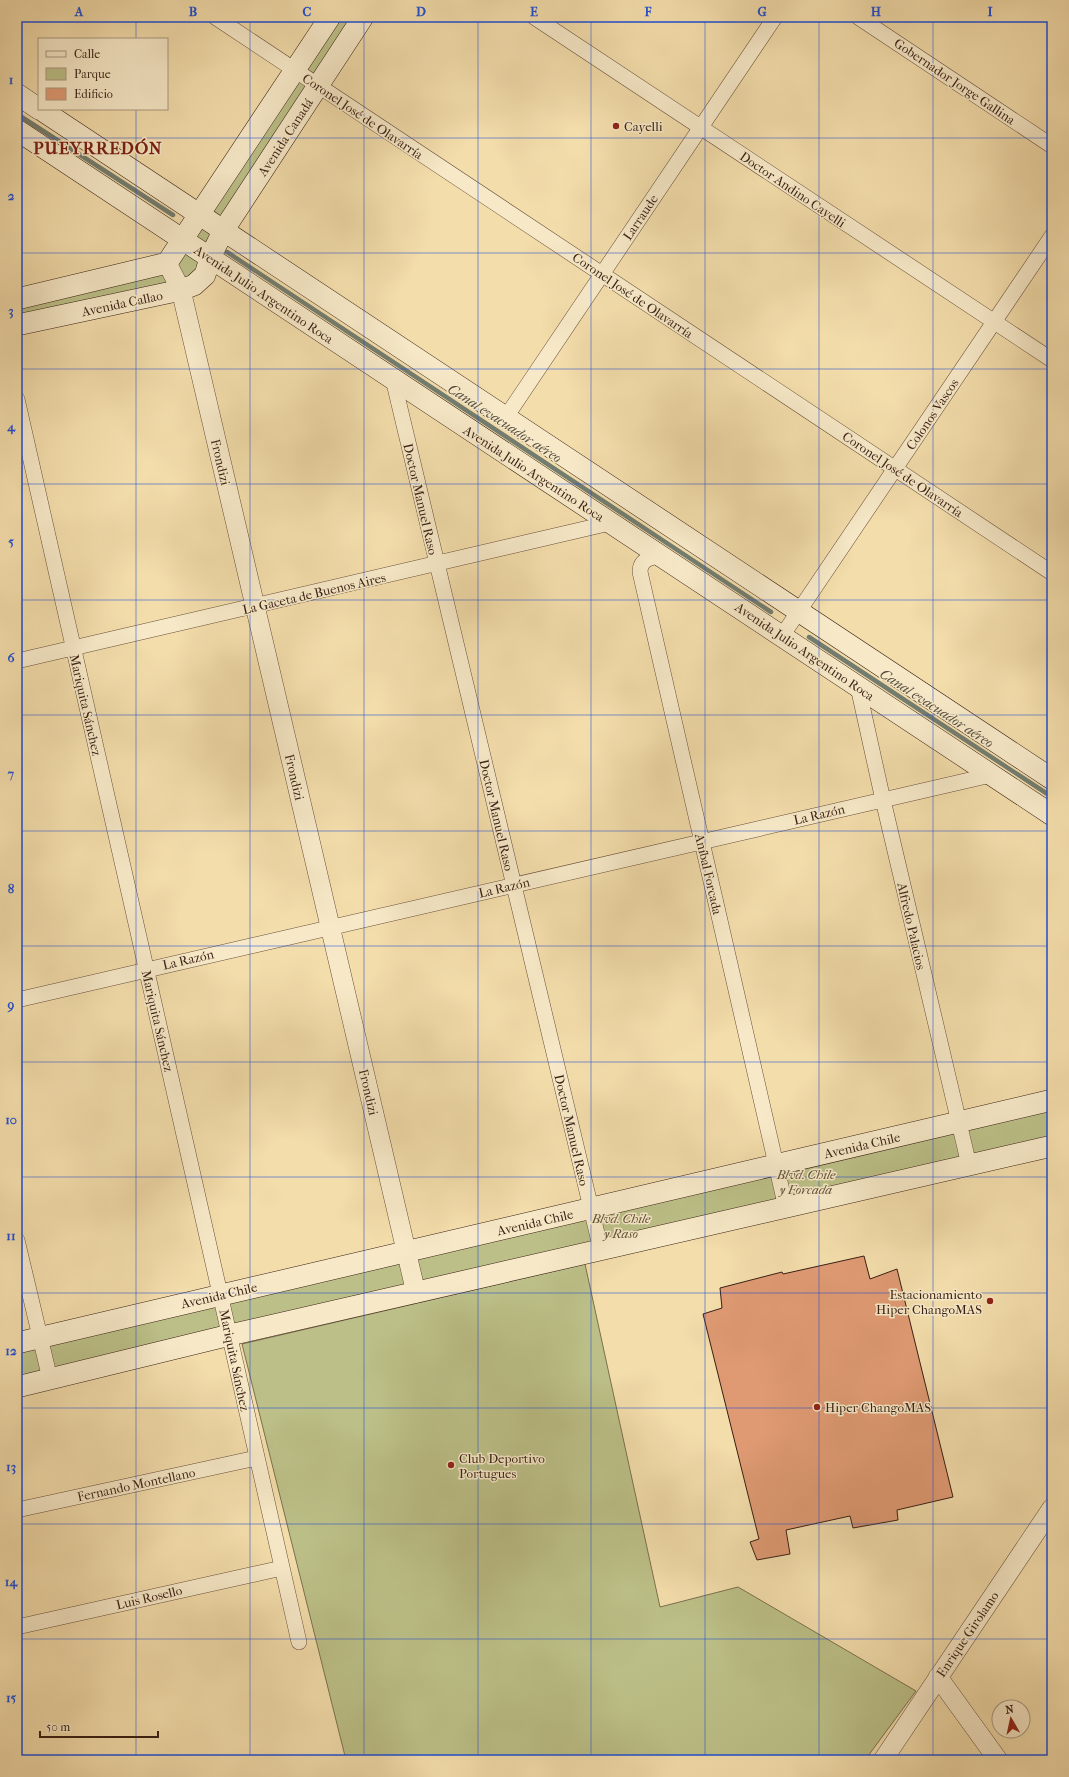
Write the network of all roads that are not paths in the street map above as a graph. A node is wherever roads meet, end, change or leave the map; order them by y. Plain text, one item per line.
1 (214, 17) edge
2 (330, 17) edge
3 (363, 17) edge
4 (534, 17) edge
5 (775, 17) edge
6 (858, 17) edge
7 (295, 70) junction
8 (318, 86) junction
9 (17, 94) edge
10 (38, 108) edge
11 (41, 110) edge
12 (700, 128) junction
13 (17, 130) edge
14 (1052, 146) edge
15 (200, 215) junction
16 (223, 230) junction
17 (1052, 236) edge
18 (183, 240) junction
19 (210, 258) junction
20 (167, 263) junction
21 (602, 274) junction
22 (181, 290) junction
23 (17, 299) edge
24 (994, 322) junction
25 (17, 325) edge
26 (1052, 360) edge
27 (393, 379) junction
28 (17, 399) edge
29 (506, 417) junction
30 (896, 469) junction
31 (610, 523) junction
32 (664, 558) junction
33 (437, 564) junction
34 (1052, 573) edge
35 (254, 606) junction
36 (799, 611) junction
37 (782, 636) junction
38 (74, 647) junction
39 (17, 661) edge
40 (858, 687) junction
41 (991, 774) junction
42 (1052, 779) edge
43 (883, 800) junction
44 (1052, 815) edge
45 (701, 840) junction
46 (513, 884) junction
47 (330, 927) junction
48 (146, 968) junction
49 (17, 1000) edge
50 (1052, 1100) edge
51 (958, 1122) junction
52 (1052, 1146) edge
53 (776, 1165) junction
54 (969, 1166) junction
55 (786, 1208) junction
56 (591, 1209) junction
57 (17, 1240) edge
58 (601, 1250) junction
59 (406, 1252) junction
60 (416, 1293) junction
61 (220, 1294) junction
62 (230, 1335) junction
63 (40, 1338) junction
64 (17, 1343) edge
65 (50, 1379) junction
66 (17, 1387) edge
67 (256, 1458) junction
68 (1052, 1508) edge
69 (17, 1510) edge
70 (282, 1568) junction
71 (17, 1627) edge
72 (299, 1642) dead end
73 (938, 1677) junction
74 (883, 1760) edge
75 (998, 1760) edge

1 - 7 street, Coronel José de Olavarría
2 - 7 main road
3 - 8 main road, Avenida Canadá
4 - 12 street, Doctor Andino Cayelli
5 - 12 street, Larraude
6 - 14 street, Gobernador Jorge Gallina
7 - 8 street, Coronel José de Olavarría
7 - 15 main road
8 - 16 main road, Avenida Canadá
8 - 21 street, Coronel José de Olavarría
9 - 10 main road
11 - 15 main road
12 - 21 street, Larraude
12 - 24 street, Doctor Andino Cayelli
13 - 18 main road, Avenida Julio Argentino Roca
15 - 16 main road
15 - 18 main road
16 - 19 main road, Avenida Canadá
16 - 29 main road
17 - 24 street, Colonos Vascos
18 - 19 main road, Avenida Julio Argentino Roca
18 - 20 main road
19 - 22 main road, Avenida Callao
19 - 27 main road, Avenida Julio Argentino Roca
20 - 22 street, Frondizi
20 - 23 main road
21 - 29 street, Larraude
21 - 30 street, Coronel José de Olavarría
22 - 25 main road, Avenida Callao
22 - 35 street, Frondizi
24 - 26 street, Doctor Andino Cayelli
24 - 30 street, Colonos Vascos
27 - 31 main road, Avenida Julio Argentino Roca
27 - 33 street, Doctor Manuel Raso
28 - 38 street, Mariquita Sánchez
29 - 36 main road
30 - 34 street, Coronel José de Olavarría
30 - 36 street, Colonos Vascos
31 - 32 main road, Avenida Julio Argentino Roca
31 - 33 street, La Gaceta de Buenos Aires
32 - 37 main road, Avenida Julio Argentino Roca
32 - 45 street, Aníbal Forcada
33 - 35 street, La Gaceta de Buenos Aires
33 - 46 street, Doctor Manuel Raso
35 - 38 street, La Gaceta de Buenos Aires
35 - 47 street, Frondizi
36 - 37 street, Colonos Vascos
36 - 42 main road
37 - 40 main road, Avenida Julio Argentino Roca
38 - 39 street, La Gaceta de Buenos Aires
38 - 48 street, Mariquita Sánchez
40 - 41 main road, Avenida Julio Argentino Roca
40 - 43 street, Alfredo Palacios
41 - 43 street, La Razón
41 - 44 main road, Avenida Julio Argentino Roca
43 - 45 street, La Razón
43 - 51 street, Alfredo Palacios
45 - 46 street, La Razón
45 - 53 street, Aníbal Forcada
46 - 47 street, La Razón
46 - 56 street, Doctor Manuel Raso
47 - 48 street, La Razón
47 - 59 street, Frondizi
48 - 49 street, La Razón
48 - 61 street, Mariquita Sánchez
50 - 51 main road, Avenida Chile
51 - 53 main road, Avenida Chile
51 - 54 street, Alfredo Palacios
52 - 54 main road
53 - 55 street, Aníbal Forcada
53 - 56 main road, Avenida Chile
54 - 55 main road
55 - 58 main road
56 - 58 street, Doctor Manuel Raso
56 - 59 main road, Avenida Chile
57 - 63 street
58 - 60 main road
59 - 60 street, Frondizi
59 - 61 main road, Avenida Chile
60 - 62 main road
61 - 62 street, Mariquita Sánchez
61 - 63 main road, Avenida Chile
62 - 65 main road
62 - 67 street, Mariquita Sánchez
63 - 64 main road, Avenida Chile
63 - 65 street
65 - 66 main road
67 - 69 street, Fernando Montellano
67 - 70 street, Mariquita Sánchez
68 - 73 street, Enrique Girolamo
70 - 71 street, Luis Rosello
70 - 72 street, Mariquita Sánchez
73 - 74 street, Enrique Girolamo
73 - 75 street

